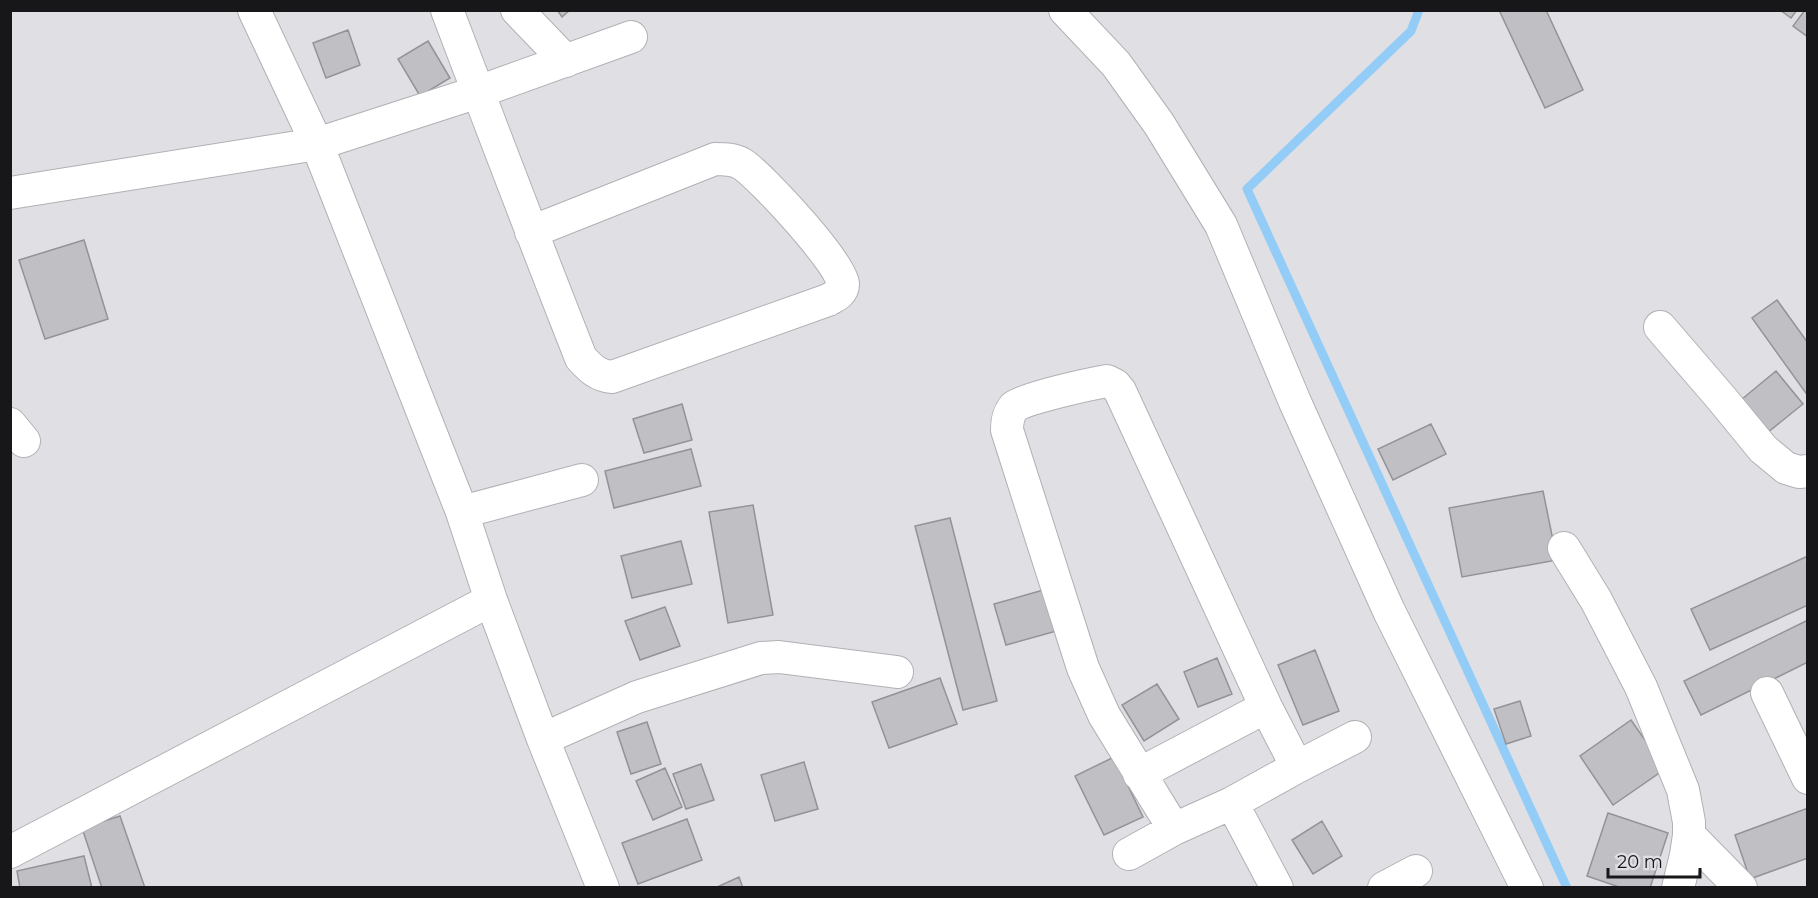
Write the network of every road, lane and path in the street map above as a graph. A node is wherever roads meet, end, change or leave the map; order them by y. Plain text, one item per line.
1 (254, 10) edge
2 (447, 10) edge
3 (517, 10) edge
4 (1065, 10) edge
5 (631, 37) dead end
6 (566, 60) junction
7 (478, 92) junction
8 (317, 144) junction
9 (10, 193) edge
10 (531, 232) junction
11 (1660, 327) dead end
12 (1808, 471) edge
13 (582, 480) dead end
14 (462, 512) junction
15 (1564, 548) dead end
16 (491, 600) junction
17 (897, 672) dead end
18 (1767, 693) dead end
19 (1266, 707) junction
20 (1355, 737) dead end
21 (543, 739) junction
22 (1297, 767) junction
23 (1139, 774) junction
24 (1808, 778) edge
25 (1232, 803) junction
26 (1174, 829) junction
27 (1689, 835) junction
28 (10, 852) edge
29 (1129, 854) dead end
30 (1416, 871) dead end
31 (603, 888) edge
32 (1277, 888) edge
33 (1384, 888) edge
34 (1527, 888) edge
35 (1678, 888) edge
36 (1741, 888) edge

1 - 8 street
2 - 7 street
3 - 6 street
4 - 34 street
5 - 6 street
6 - 7 street
7 - 8 street
7 - 10 street
8 - 9 street
8 - 14 street
10 - 10 street
11 - 12 street
13 - 14 street
14 - 16 street
15 - 27 street
16 - 21 street
16 - 28 street
17 - 21 street
18 - 24 street
19 - 22 street
19 - 23 street
19 - 23 street
20 - 22 street
21 - 31 street
22 - 25 street
23 - 26 street
25 - 26 street
25 - 32 street
26 - 29 street
27 - 35 street
27 - 36 street
30 - 33 street

